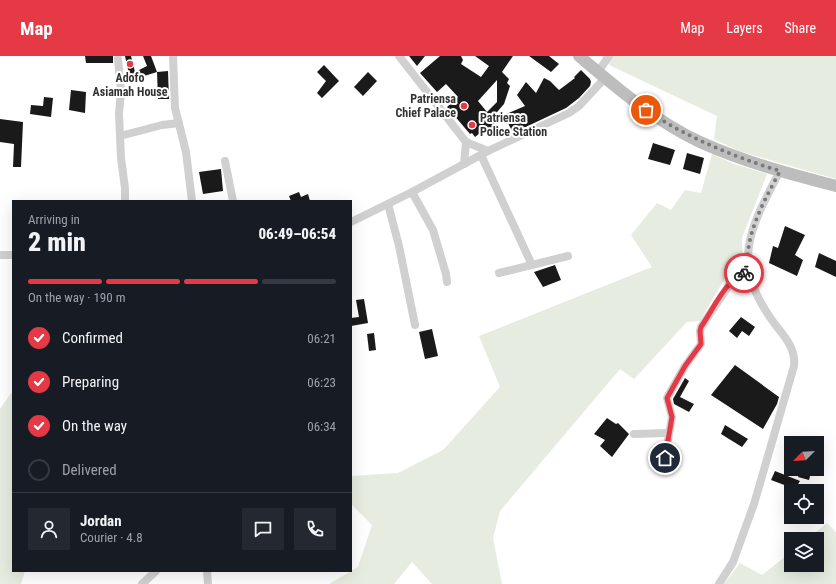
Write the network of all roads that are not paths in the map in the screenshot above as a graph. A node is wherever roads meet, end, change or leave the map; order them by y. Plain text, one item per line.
1 (174, 56) edge
2 (400, 56) edge
3 (579, 56) edge
4 (609, 56) edge
5 (118, 59) dead end
6 (601, 75) junction
7 (179, 123) junction
8 (120, 136) junction
9 (466, 142) junction
10 (488, 150) junction
11 (481, 155) junction
12 (225, 161) dead end
13 (464, 164) junction
14 (780, 171) junction
15 (836, 186) edge
16 (412, 192) junction
17 (125, 200) edge
18 (192, 200) edge
19 (233, 200) edge
20 (388, 204) junction
21 (352, 222) edge
22 (0, 255) edge
23 (12, 255) edge
24 (568, 256) dead end
25 (532, 265) junction
26 (748, 270) junction
27 (499, 273) dead end
28 (447, 282) dead end
29 (415, 325) dead end
30 (668, 433) junction
31 (634, 434) dead end
32 (665, 458) dead end
33 (155, 572) edge
34 (207, 572) edge
35 (142, 584) edge
36 (208, 584) edge
37 (719, 584) edge

1 - 7 street
2 - 9 street
3 - 6 main road
4 - 6 street
5 - 8 street
6 - 10 street
6 - 14 main road
7 - 8 street
7 - 18 street
8 - 17 street
9 - 10 street
9 - 13 street
10 - 11 street
11 - 13 street
11 - 25 street
12 - 19 street
13 - 16 street
14 - 15 main road
14 - 26 street
16 - 20 street
16 - 28 street
20 - 21 street
20 - 29 street
22 - 23 street
24 - 25 street
25 - 27 street
26 - 30 street
26 - 37 street
30 - 31 street
30 - 32 street
33 - 35 street
34 - 36 street

